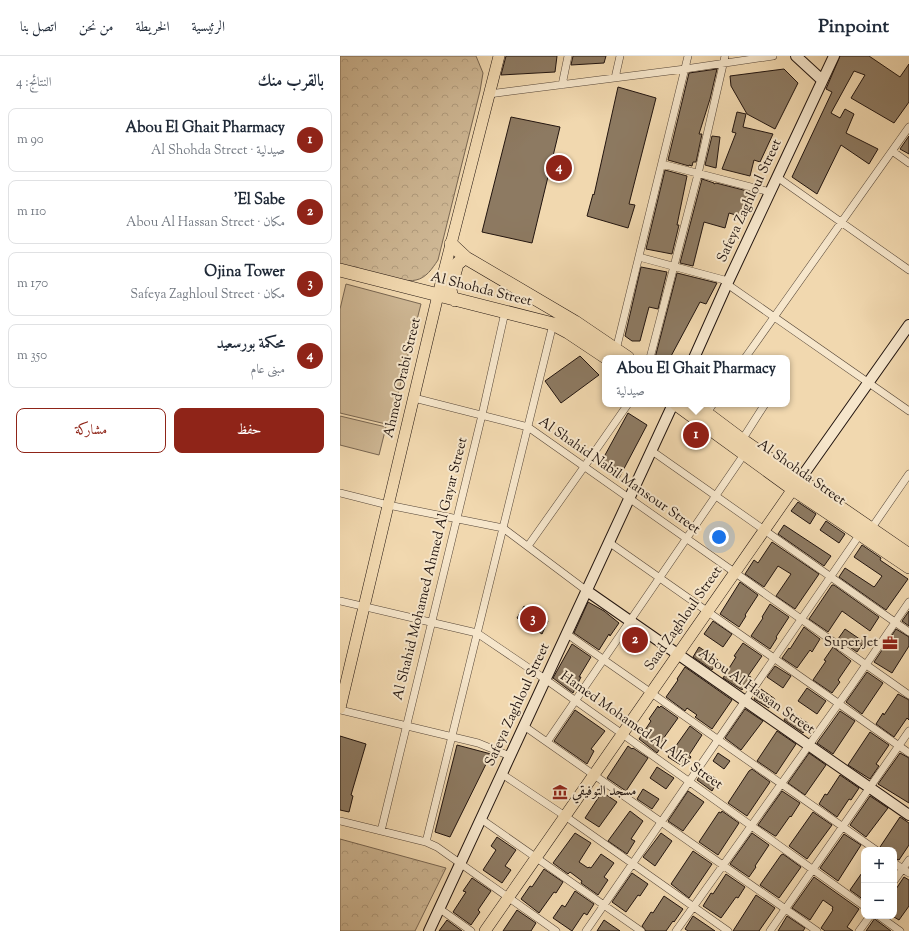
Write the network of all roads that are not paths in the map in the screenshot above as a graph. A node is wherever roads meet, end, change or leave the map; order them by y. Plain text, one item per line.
1 (499, 56) edge
2 (568, 56) edge
3 (620, 56) edge
4 (688, 56) edge
5 (773, 56) edge
6 (796, 56) edge
7 (834, 56) edge
8 (724, 59) edge
9 (685, 69) junction
10 (615, 78) junction
11 (822, 80) junction
12 (562, 84) junction
13 (489, 94) junction
14 (909, 127) edge
15 (892, 151) junction
16 (909, 163) edge
17 (662, 164) junction
18 (698, 174) junction
19 (777, 177) junction
20 (770, 192) junction
21 (842, 222) junction
22 (451, 244) junction
23 (639, 257) junction
24 (466, 258) junction
25 (674, 267) junction
26 (340, 270) edge
27 (909, 270) edge
28 (728, 282) junction
29 (438, 295) junction
30 (455, 300) junction
31 (505, 312) junction
32 (774, 317) junction
33 (553, 324) junction
34 (909, 325) edge
35 (611, 354) edge
36 (651, 355) edge
37 (695, 355) edge
38 (747, 355) edge
39 (868, 383) junction
40 (414, 398) junction
41 (626, 407) edge
42 (674, 407) edge
43 (680, 407) edge
44 (763, 407) edge
45 (709, 409) edge
46 (909, 411) edge
47 (482, 415) junction
48 (528, 427) junction
49 (743, 447) junction
50 (652, 451) junction
51 (584, 468) junction
52 (909, 474) edge
53 (796, 484) junction
54 (340, 493) edge
55 (716, 496) junction
56 (630, 500) junction
57 (388, 505) junction
58 (457, 518) junction
59 (503, 528) junction
60 (765, 531) junction
61 (865, 532) junction
62 (686, 539) junction
63 (610, 543) junction
64 (528, 546) junction
65 (909, 556) edge
66 (909, 567) edge
67 (735, 573) junction
68 (830, 577) junction
69 (660, 578) junction
70 (587, 591) junction
71 (340, 601) edge
72 (909, 602) edge
73 (364, 607) junction
74 (708, 612) junction
75 (801, 619) junction
76 (630, 621) junction
77 (431, 622) junction
78 (895, 622) junction
79 (909, 632) edge
80 (477, 633) junction
81 (567, 634) junction
82 (678, 654) junction
83 (774, 658) junction
84 (604, 660) junction
85 (866, 665) junction
86 (545, 679) junction
87 (651, 693) junction
88 (909, 695) edge
89 (575, 700) junction
90 (744, 701) junction
91 (839, 704) junction
92 (340, 709) edge
93 (406, 726) junction
94 (524, 726) junction
95 (909, 732) edge
96 (622, 734) junction
97 (452, 736) junction
98 (718, 740) junction
99 (547, 742) junction
100 (809, 746) junction
101 (899, 746) junction
102 (909, 753) edge
103 (510, 756) junction
104 (502, 774) junction
105 (594, 774) junction
106 (689, 781) junction
107 (782, 784) junction
108 (870, 788) junction
109 (909, 815) edge
110 (564, 816) junction
111 (481, 819) junction
112 (340, 821) edge
113 (661, 822) junction
114 (752, 826) junction
115 (842, 827) junction
116 (381, 831) junction
117 (426, 842) junction
118 (872, 847) edge
119 (536, 857) junction
120 (909, 860) edge
121 (632, 863) junction
122 (460, 864) junction
123 (723, 865) junction
124 (897, 865) edge
125 (813, 869) junction
126 (906, 871) edge
127 (897, 878) edge
128 (508, 897) junction
129 (604, 904) junction
130 (861, 904) edge
131 (693, 907) junction
132 (440, 909) junction
133 (786, 909) junction
134 (868, 919) edge
135 (883, 919) edge
136 (429, 931) edge
137 (471, 931) edge
138 (485, 931) edge
139 (556, 931) edge
140 (586, 931) edge
141 (641, 931) edge
142 (676, 931) edge
143 (728, 931) edge
144 (770, 931) edge
145 (817, 931) edge
146 (859, 931) edge
147 (900, 931) edge

1 - 13 main road, Ahmed Orabi Street
2 - 12 street
3 - 10 street
4 - 9 street
5 - 8 street
6 - 11 street
7 - 11 street, Safeya Zaghloul Street
8 - 9 street
8 - 18 street
9 - 10 street
9 - 17 street
10 - 12 street
11 - 19 street, Safeya Zaghloul Street
12 - 13 street
13 - 22 main road, Ahmed Orabi Street
14 - 15 street
15 - 16 street
15 - 21 street
17 - 18 street
17 - 23 street
18 - 20 street
18 - 25 street
19 - 20 street, Safeya Zaghloul Street
19 - 21 street
20 - 28 street, Safeya Zaghloul Street
21 - 27 street
21 - 32 street
22 - 24 highway, Al Shohda Street
22 - 29 main road, Ahmed Orabi Street
23 - 25 street
23 - 35 street
24 - 30 highway
24 - 35 highway, Al Shohda Street
25 - 28 street
25 - 36 street
26 - 29 highway, Al Shohda Street
28 - 32 street
28 - 37 street, Safeya Zaghloul Street
29 - 30 highway, Al Shohda Street
29 - 40 main road, Ahmed Orabi Street
30 - 31 highway, Al Shohda Street
31 - 33 highway, Al Shohda Street
31 - 47 street, Al Shahid Mohamed Ahmed Al Gayar Street
32 - 38 street
32 - 39 street
33 - 35 highway, Al Shohda Street
33 - 48 street
34 - 39 street, Saad Zaghloul Street
39 - 46 street
39 - 53 street, Saad Zaghloul Street
40 - 47 street, Al Shahid Nabil Mansour Street
40 - 57 main road, Ahmed Orabi Street
41 - 51 street
42 - 50 street, Safeya Zaghloul Street
43 - 49 highway, Al Shohda Street
44 - 49 street
45 - 49 highway, Al Shohda Street
47 - 48 street, Al Shahid Nabil Mansour Street
47 - 58 street, Al Shahid Mohamed Ahmed Al Gayar Street
48 - 51 street, Al Shahid Nabil Mansour Street
48 - 59 street
49 - 53 highway, Al Shohda Street
49 - 55 street
50 - 55 street
50 - 56 street, Safeya Zaghloul Street
51 - 56 street, Al Shahid Nabil Mansour Street
51 - 64 street
52 - 61 street
53 - 60 main road, Saad Zaghloul Street
53 - 61 highway, Al Shohda Street
54 - 57 street
55 - 60 street
55 - 62 street
56 - 62 street, Al Shahid Nabil Mansour Street
56 - 63 street, Safeya Zaghloul Street
57 - 58 street
57 - 73 main road, Ahmed Orabi Street
58 - 59 street
58 - 77 street, Al Shahid Mohamed Ahmed Al Gayar Street
59 - 64 street
59 - 80 street
60 - 67 main road, Saad Zaghloul Street
60 - 68 street
61 - 65 highway, Al Shohda Street
61 - 66 highway, Al Shohda Street
61 - 68 street
62 - 67 street, Al Shahid Nabil Mansour Street
62 - 69 street
63 - 69 street
63 - 70 street, Safeya Zaghloul Street
64 - 70 street
67 - 74 main road, Saad Zaghloul Street
67 - 75 street, Al Shahid Nabil Mansour Street
68 - 75 street
68 - 78 street
69 - 74 street
69 - 76 street
70 - 76 street, Abou Al Hassan Street
70 - 81 street, Safeya Zaghloul Street
71 - 73 street, Hamed Mohamed Al Alfy Street
72 - 78 street
73 - 77 street, Hamed Mohamed Al Alfy Street
73 - 92 main road, Ahmed Orabi Street
74 - 82 main road, Saad Zaghloul Street
74 - 83 street
75 - 83 street
75 - 85 street, Al Shahid Nabil Mansour Street
76 - 82 street, Abou Al Hassan Street
76 - 84 street
77 - 80 street, Hamed Mohamed Al Alfy Street
77 - 93 street, Al Shahid Mohamed Ahmed Al Gayar Street
78 - 79 street
78 - 85 street
80 - 86 street, Hamed Mohamed Al Alfy Street
80 - 97 street
81 - 84 street
81 - 86 street, Safeya Zaghloul Street
82 - 87 main road, Saad Zaghloul Street
82 - 90 street, Abou Al Hassan Street
83 - 90 street
83 - 91 street
84 - 87 street
84 - 89 street
85 - 88 street, Al Shahid Nabil Mansour Street
85 - 91 street
86 - 89 street, Hamed Mohamed Al Alfy Street
86 - 94 street, Safeya Zaghloul Street
87 - 96 main road, Saad Zaghloul Street
87 - 98 street
89 - 96 street, Hamed Mohamed Al Alfy Street
89 - 99 street
90 - 98 street
90 - 100 street, Abou Al Hassan Street
91 - 100 street
91 - 101 street
92 - 93 street
93 - 97 street
93 - 116 street, Al Shahid Mohamed Ahmed Al Gayar Street
94 - 99 street
94 - 103 street, Safeya Zaghloul Street
95 - 101 street
96 - 105 main road, Saad Zaghloul Street
96 - 106 street, Hamed Mohamed Al Alfy Street
97 - 103 street
97 - 117 street
98 - 106 street
98 - 107 street
99 - 105 street
100 - 107 street
100 - 108 street, Abou Al Hassan Street
101 - 102 street
101 - 108 street
103 - 104 street, Safeya Zaghloul Street
104 - 110 street
104 - 111 street, Safeya Zaghloul Street
105 - 110 main road, Saad Zaghloul Street
105 - 113 street
106 - 113 street
106 - 114 street, Hamed Mohamed Al Alfy Street
107 - 114 street
107 - 115 street
108 - 109 street, Abou Al Hassan Street
108 - 115 street
110 - 119 main road, Saad Zaghloul Street
110 - 121 street
111 - 119 street
111 - 122 street, Safeya Zaghloul Street
112 - 116 street
113 - 121 street
113 - 123 street
114 - 123 street
114 - 125 street, Hamed Mohamed Al Alfy Street
115 - 118 street
115 - 125 street
116 - 117 street
117 - 122 street
119 - 128 main road, Saad Zaghloul Street
119 - 129 street
120 - 126 street
121 - 129 street
121 - 131 street
122 - 128 street
122 - 132 street, Safeya Zaghloul Street
123 - 131 street
123 - 133 street
124 - 126 street
125 - 130 street, Hamed Mohamed Al Alfy Street
125 - 133 street
126 - 127 street
128 - 138 main road, Saad Zaghloul Street
128 - 139 street
129 - 140 street
129 - 141 street
131 - 142 street
131 - 143 street
132 - 136 street, Safeya Zaghloul Street
132 - 137 street
133 - 144 street
133 - 145 street
134 - 146 street
135 - 147 street

